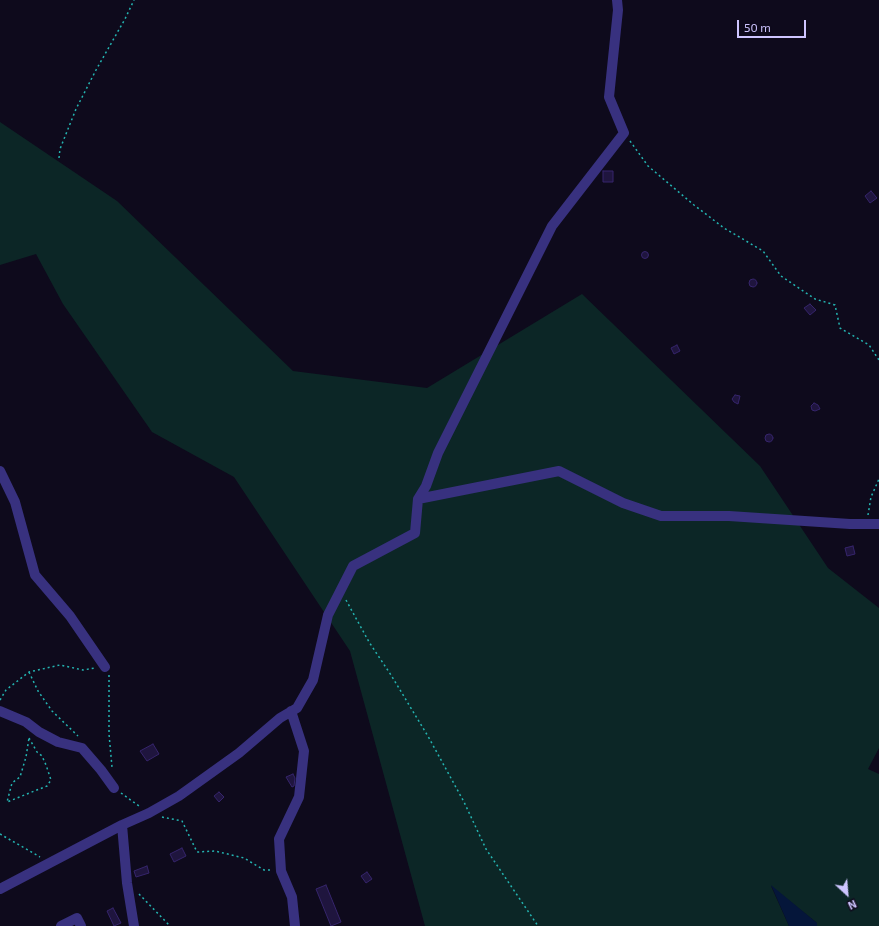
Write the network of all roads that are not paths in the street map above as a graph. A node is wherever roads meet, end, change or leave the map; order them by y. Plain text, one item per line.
1 (618, 0) edge
2 (0, 472) edge
3 (418, 499) junction
4 (879, 524) edge
5 (105, 667) road end
6 (0, 711) edge
7 (291, 711) junction
8 (114, 788) road end
9 (122, 825) junction
10 (0, 889) edge
11 (61, 926) edge
12 (81, 926) edge
13 (134, 926) edge
14 (295, 926) edge

1 - 3 street
2 - 5 street
3 - 4 street
3 - 7 street
6 - 8 street
7 - 9 street
7 - 14 street
9 - 10 street
9 - 13 street
11 - 12 street

